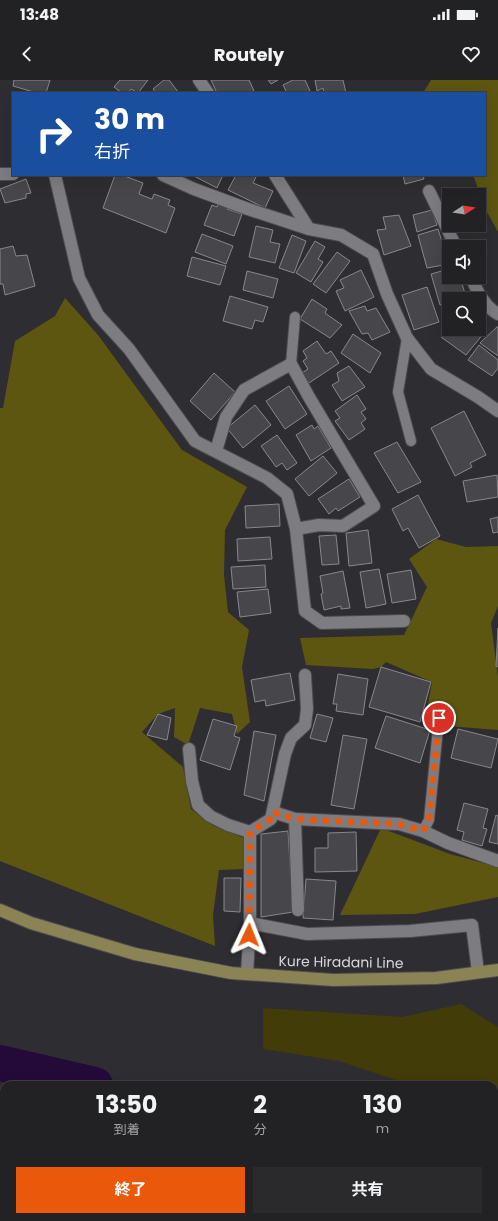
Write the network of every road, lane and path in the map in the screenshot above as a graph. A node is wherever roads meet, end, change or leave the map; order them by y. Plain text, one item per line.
1 (199, 80) edge
2 (207, 92) edge
3 (0, 174) edge
4 (12, 174) edge
5 (55, 176) edge
6 (165, 176) edge
7 (276, 176) edge
8 (429, 191) dead end
9 (309, 229) junction
10 (453, 240) edge
11 (474, 284) edge
12 (498, 314) edge
13 (295, 317) dead end
14 (407, 338) junction
15 (291, 364) junction
16 (498, 411) edge
17 (411, 441) dead end
18 (216, 451) junction
19 (296, 529) junction
20 (404, 621) dead end
21 (305, 675) dead end
22 (439, 718) dead end
23 (189, 749) dead end
24 (273, 812) junction
25 (295, 819) junction
26 (423, 831) junction
27 (250, 832) junction
28 (498, 861) edge
29 (0, 910) edge
30 (298, 910) dead end
31 (250, 923) junction
32 (498, 970) edge
33 (478, 972) junction
34 (247, 974) junction

1 - 2 street
3 - 4 street
5 - 18 street
6 - 9 street
7 - 9 street
8 - 10 street
9 - 14 street
11 - 12 street
13 - 15 lane
14 - 16 street
14 - 17 lane
15 - 18 street
15 - 19 street
18 - 19 street
19 - 20 street
21 - 24 street
22 - 26 lane
23 - 27 street
24 - 25 street
24 - 27 street
25 - 26 street
25 - 30 street
26 - 28 street
27 - 31 street
29 - 34 main road, Kure Hiradani Line
31 - 33 street
31 - 34 street
32 - 33 main road, Kure Hiradani Line
33 - 34 main road, Kure Hiradani Line

